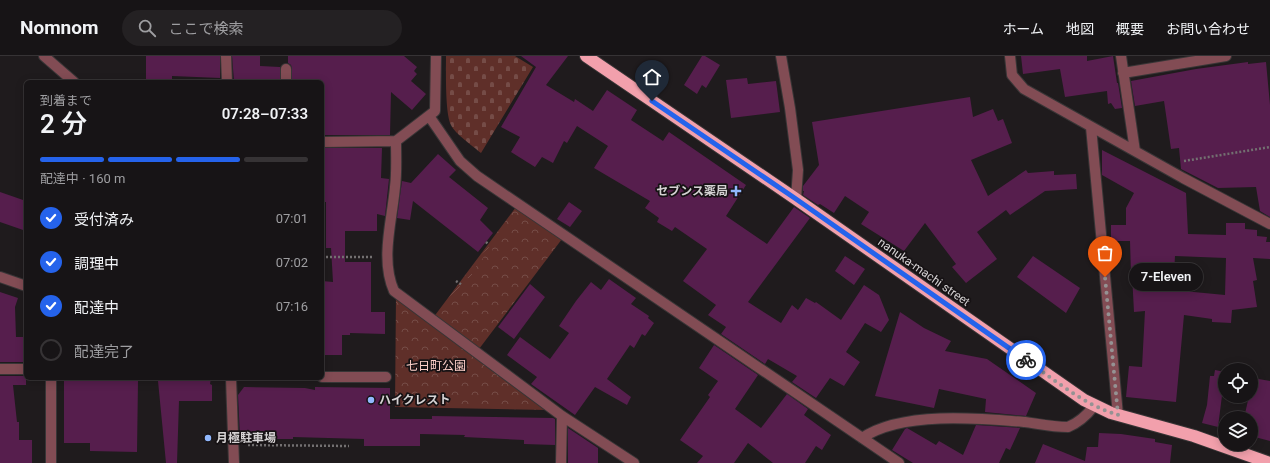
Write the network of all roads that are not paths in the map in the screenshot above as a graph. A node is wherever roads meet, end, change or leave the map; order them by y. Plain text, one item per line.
1 (44, 56) edge
2 (226, 56) edge
3 (436, 56) edge
4 (586, 56) edge
5 (781, 56) edge
6 (1010, 56) edge
7 (1121, 56) edge
8 (1226, 56) edge
9 (286, 69) dead end
10 (1124, 73) junction
11 (72, 80) edge
12 (227, 80) edge
13 (286, 80) edge
14 (432, 114) junction
15 (1091, 127) junction
16 (396, 141) junction
17 (324, 142) edge
18 (1135, 151) junction
19 (796, 199) junction
20 (1270, 224) edge
21 (0, 277) edge
22 (24, 285) edge
23 (0, 369) edge
24 (24, 369) edge
25 (324, 377) edge
26 (386, 377) dead end
27 (51, 380) edge
28 (231, 380) edge
29 (1094, 406) junction
30 (1118, 415) junction
31 (562, 416) junction
32 (862, 438) junction
33 (1270, 462) edge
34 (51, 463) edge
35 (234, 463) edge
36 (561, 463) edge
37 (634, 463) edge
38 (898, 463) edge

1 - 11 street
2 - 12 street
3 - 14 street
4 - 19 highway, nanuka-machi street
5 - 19 street
6 - 15 street
7 - 10 street
8 - 10 street
9 - 13 street
10 - 18 street
14 - 16 street
14 - 32 street
15 - 18 street
15 - 30 street
16 - 17 street
16 - 31 street
18 - 20 street
19 - 29 highway, nanuka-machi street
21 - 22 street
23 - 24 street
25 - 26 street
27 - 34 street
28 - 35 street
29 - 30 highway, nanuka-machi street
29 - 32 street
30 - 33 highway, nanuka-machi street
31 - 36 street
31 - 37 street
32 - 38 street

